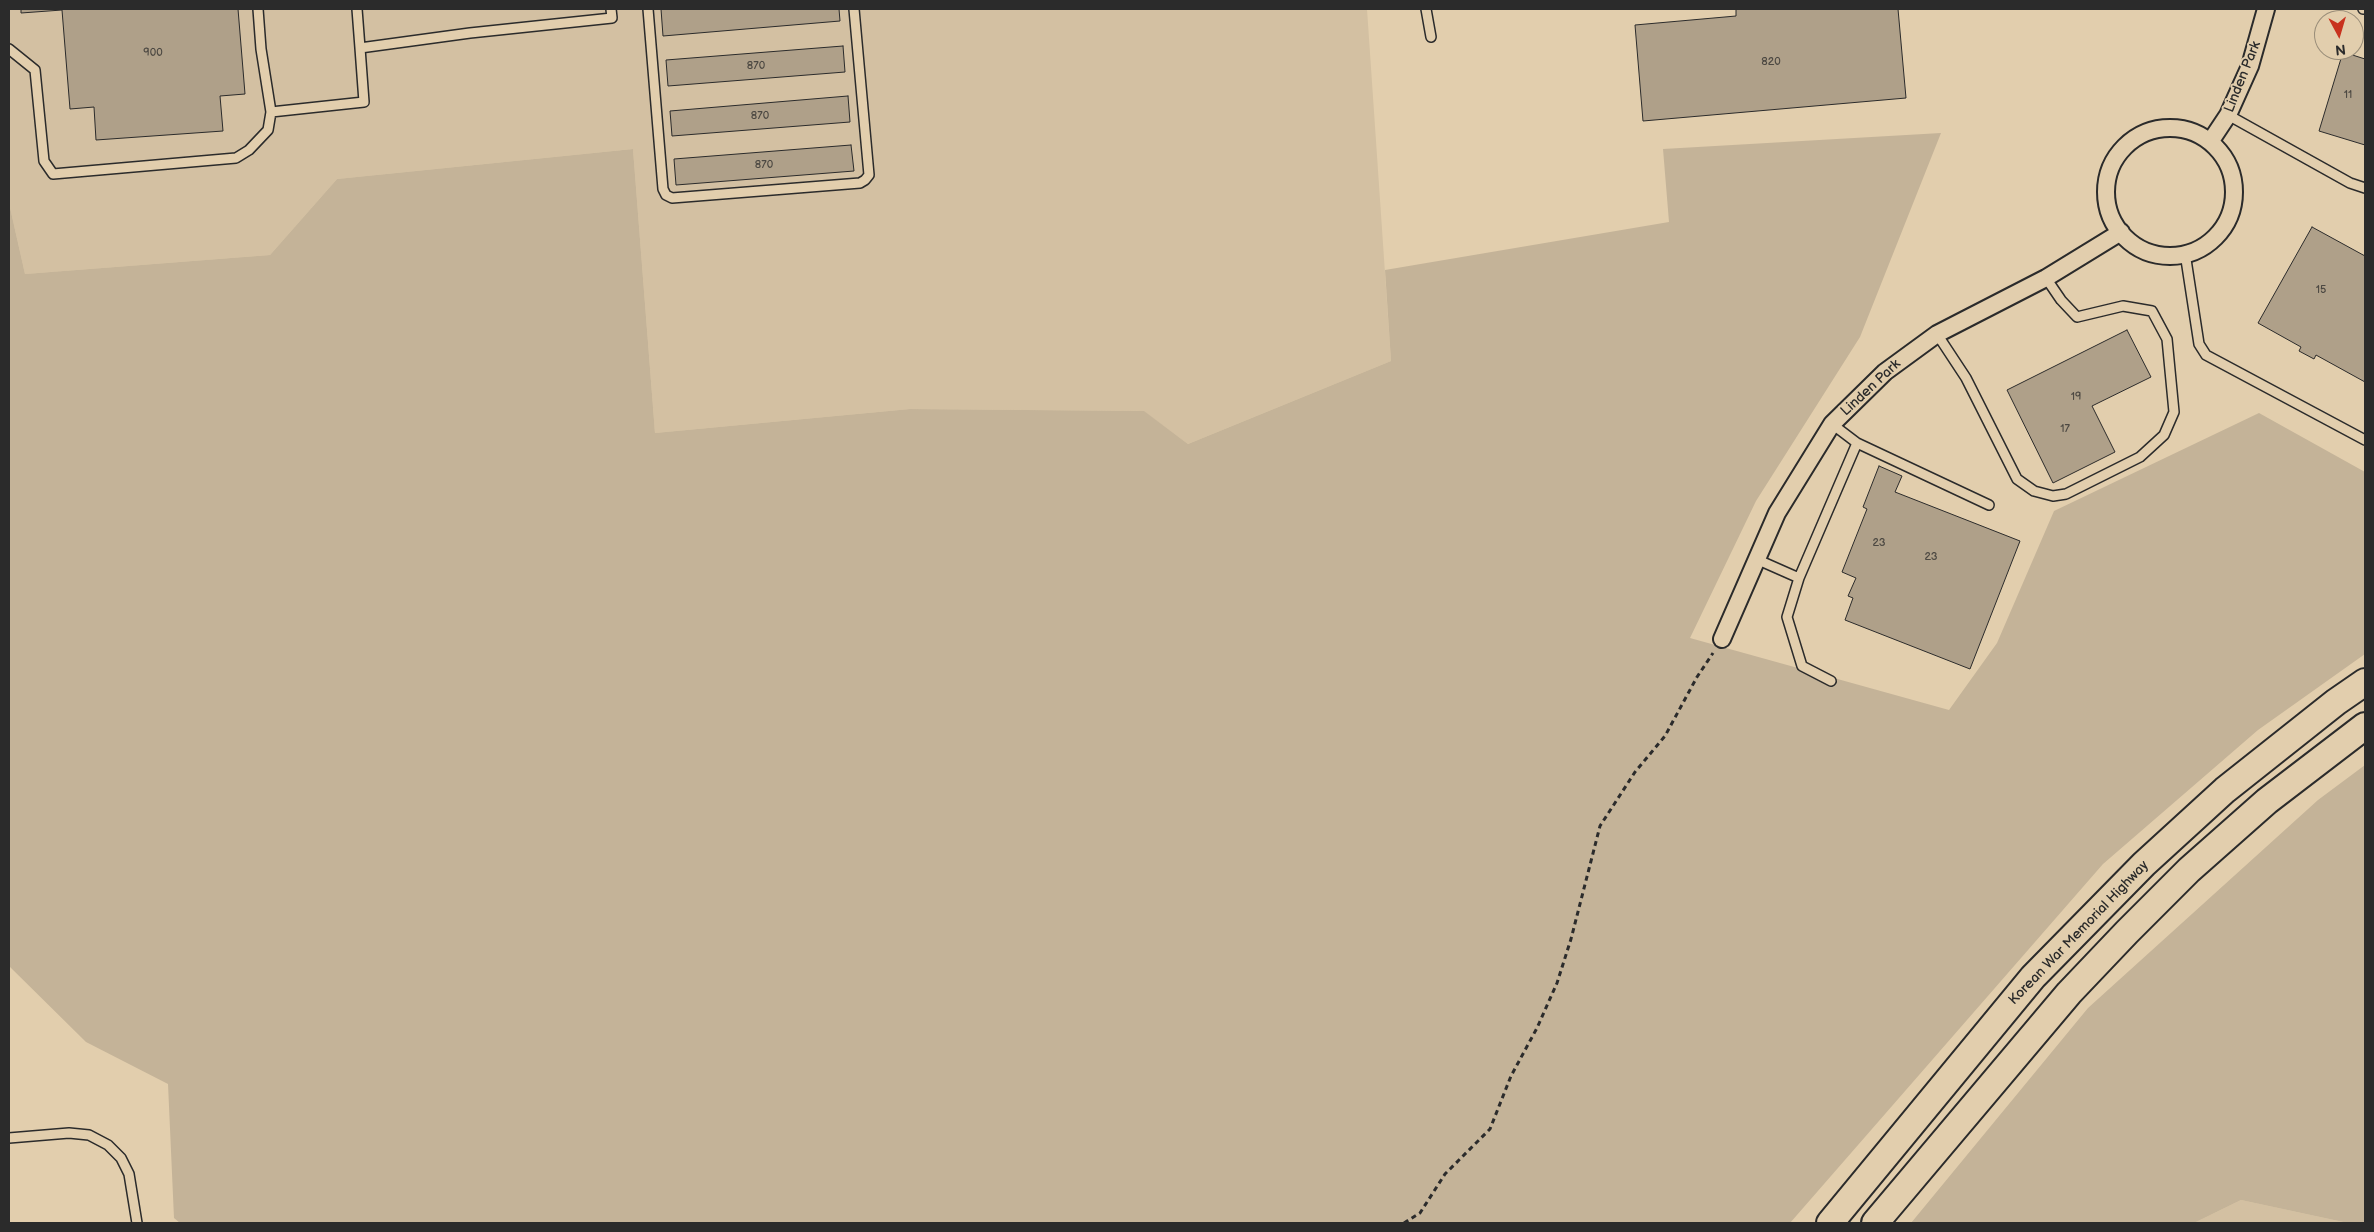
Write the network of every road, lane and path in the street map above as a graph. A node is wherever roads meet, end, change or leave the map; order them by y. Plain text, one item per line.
1 (258, 9) edge
2 (357, 9) edge
3 (611, 9) edge
4 (648, 9) edge
5 (854, 9) edge
6 (1426, 9) edge
7 (2266, 9) edge
8 (1431, 37) dead end
9 (360, 48) junction
10 (9, 49) edge
11 (271, 112) junction
12 (2228, 115) junction
13 (2210, 142) junction
14 (2365, 188) edge
15 (2121, 232) junction
16 (2185, 254) junction
17 (2046, 278) junction
18 (1937, 334) junction
19 (1832, 424) junction
20 (2365, 440) edge
21 (1857, 444) junction
22 (1990, 504) dead end
23 (1756, 559) junction
24 (1799, 578) junction
25 (1722, 639) joint
26 (1831, 681) dead end
27 (2365, 682) edge
28 (2365, 726) edge
29 (9, 1138) edge
30 (137, 1223) edge
31 (1404, 1223) edge
32 (1830, 1223) edge
33 (1875, 1223) edge

1 - 11 lane
2 - 9 lane
3 - 9 lane
4 - 5 lane
6 - 8 lane
7 - 12 street, Linden Park
9 - 11 lane
10 - 11 lane
12 - 13 street, Linden Park
12 - 14 lane
13 - 15 street
13 - 16 street
15 - 16 street
15 - 17 street, Linden Park
16 - 20 lane
17 - 18 street, Linden Park
17 - 18 lane
18 - 19 street, Linden Park
19 - 21 lane
19 - 23 street, Linden Park
21 - 22 lane
21 - 24 lane
23 - 24 lane
23 - 25 street, Linden Park
24 - 26 lane
25 - 31 path
27 - 32 main road, Korean War Memorial Highway
28 - 33 main road
29 - 30 lane

